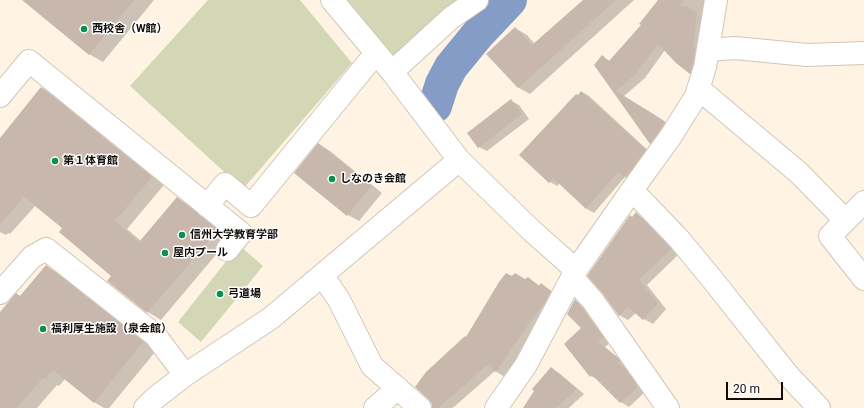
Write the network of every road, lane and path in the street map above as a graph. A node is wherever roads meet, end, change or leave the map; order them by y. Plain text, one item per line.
1 (332, 0) edge
2 (477, 0) edge
3 (716, 0) edge
4 (708, 50) junction
5 (376, 53) junction
6 (864, 53) edge
7 (392, 72) junction
8 (698, 89) junction
9 (0, 96) edge
10 (459, 160) junction
11 (632, 190) junction
12 (864, 202) edge
13 (207, 206) junction
14 (845, 220) junction
15 (227, 250) dead end
16 (574, 274) junction
17 (322, 275) junction
18 (864, 279) edge
19 (0, 293) edge
20 (185, 375) junction
21 (398, 388) junction
22 (155, 405) edge
23 (375, 408) edge
24 (420, 408) edge
25 (496, 408) edge
26 (668, 408) edge
27 (819, 408) edge

1 - 5 street
2 - 7 street
3 - 4 street
4 - 6 street
4 - 8 street
5 - 7 street
5 - 13 street
7 - 10 street
8 - 11 street
8 - 14 street
9 - 13 street
10 - 16 street
10 - 17 street
11 - 16 street
11 - 27 street
12 - 14 street
13 - 15 street
14 - 18 street
16 - 25 street
16 - 26 street
17 - 20 street
17 - 21 street
19 - 20 street
20 - 22 street
21 - 23 street
21 - 24 street

